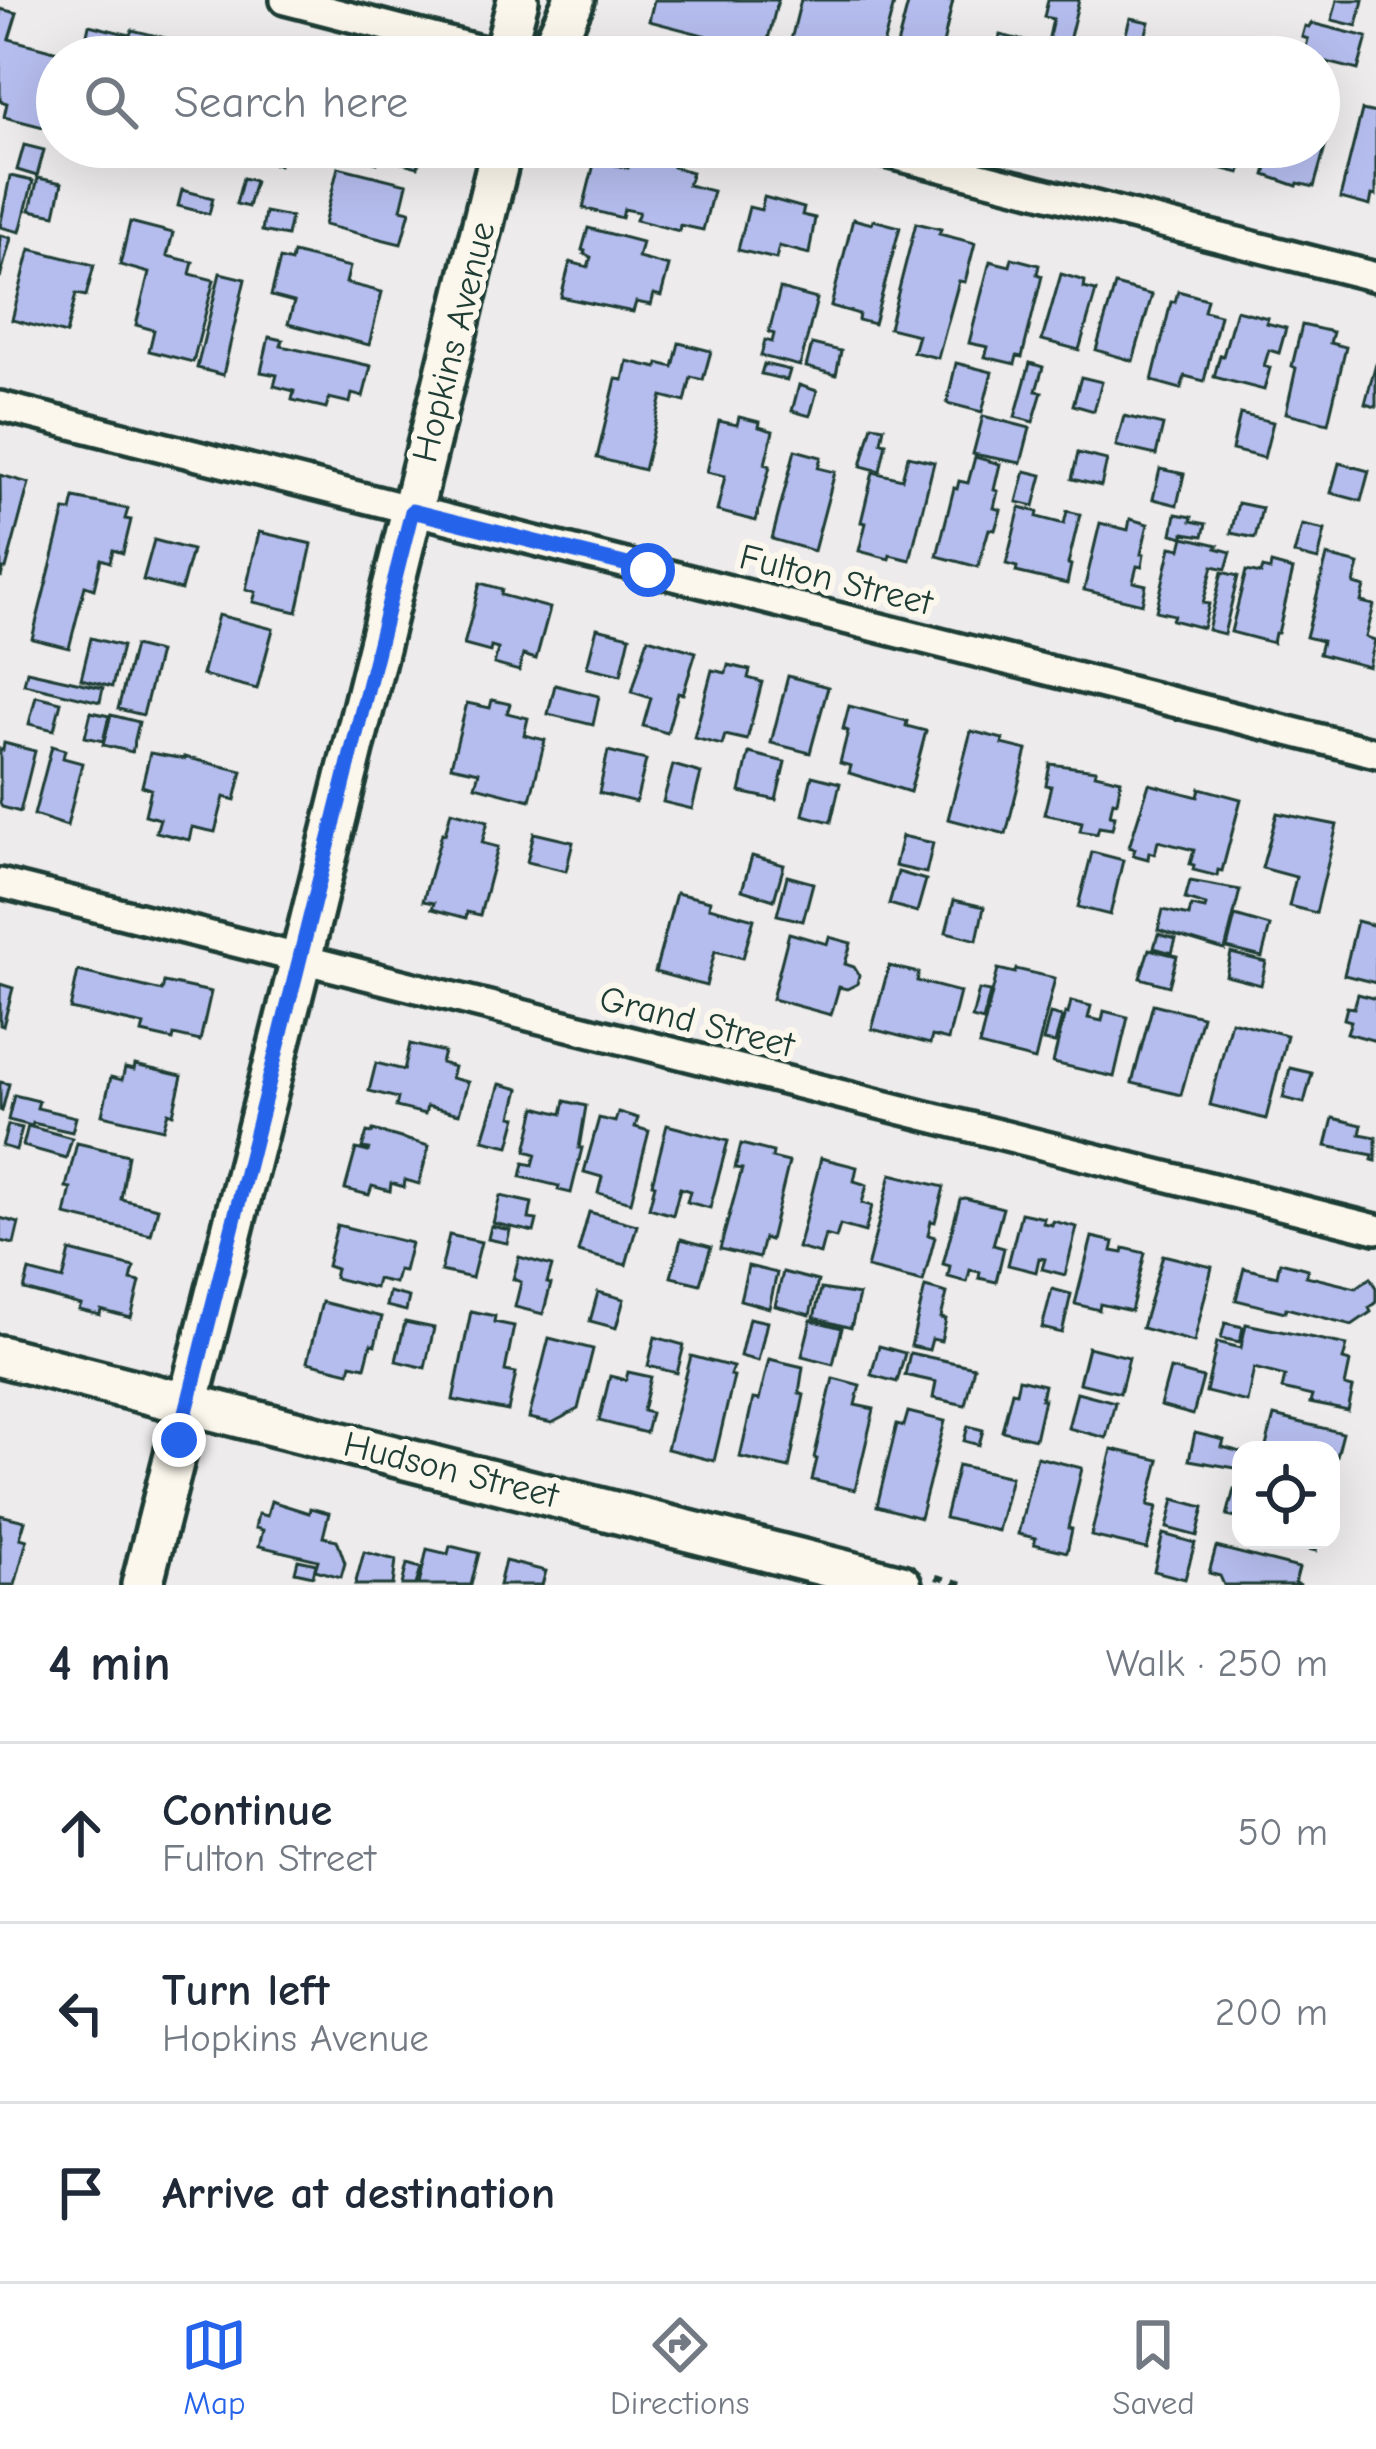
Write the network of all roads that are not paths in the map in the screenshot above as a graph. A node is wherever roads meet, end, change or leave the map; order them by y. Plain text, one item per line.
1 (286, 0) edge
2 (518, 0) edge
3 (541, 0) edge
4 (574, 0) edge
5 (426, 36) edge
6 (508, 36) edge
7 (543, 36) edge
8 (558, 36) edge
9 (497, 168) edge
10 (945, 168) edge
11 (1376, 277) edge
12 (0, 406) edge
13 (412, 511) junction
14 (1376, 753) edge
15 (0, 884) edge
16 (301, 959) junction
17 (1376, 1229) edge
18 (0, 1356) edge
19 (188, 1403) junction
20 (142, 1585) edge
21 (901, 1585) edge

1 - 5 street
2 - 6 street
3 - 7 street
4 - 8 street
9 - 13 street, Hopkins Avenue
10 - 11 street
12 - 13 street, Fulton Street
13 - 14 street, Fulton Street
13 - 16 street, Hopkins Avenue
15 - 16 street, Grand Street
16 - 17 street, Grand Street
16 - 19 street, Hopkins Avenue
18 - 19 street, Hudson Street
19 - 20 street, Hopkins Avenue
19 - 21 street, Hudson Street

